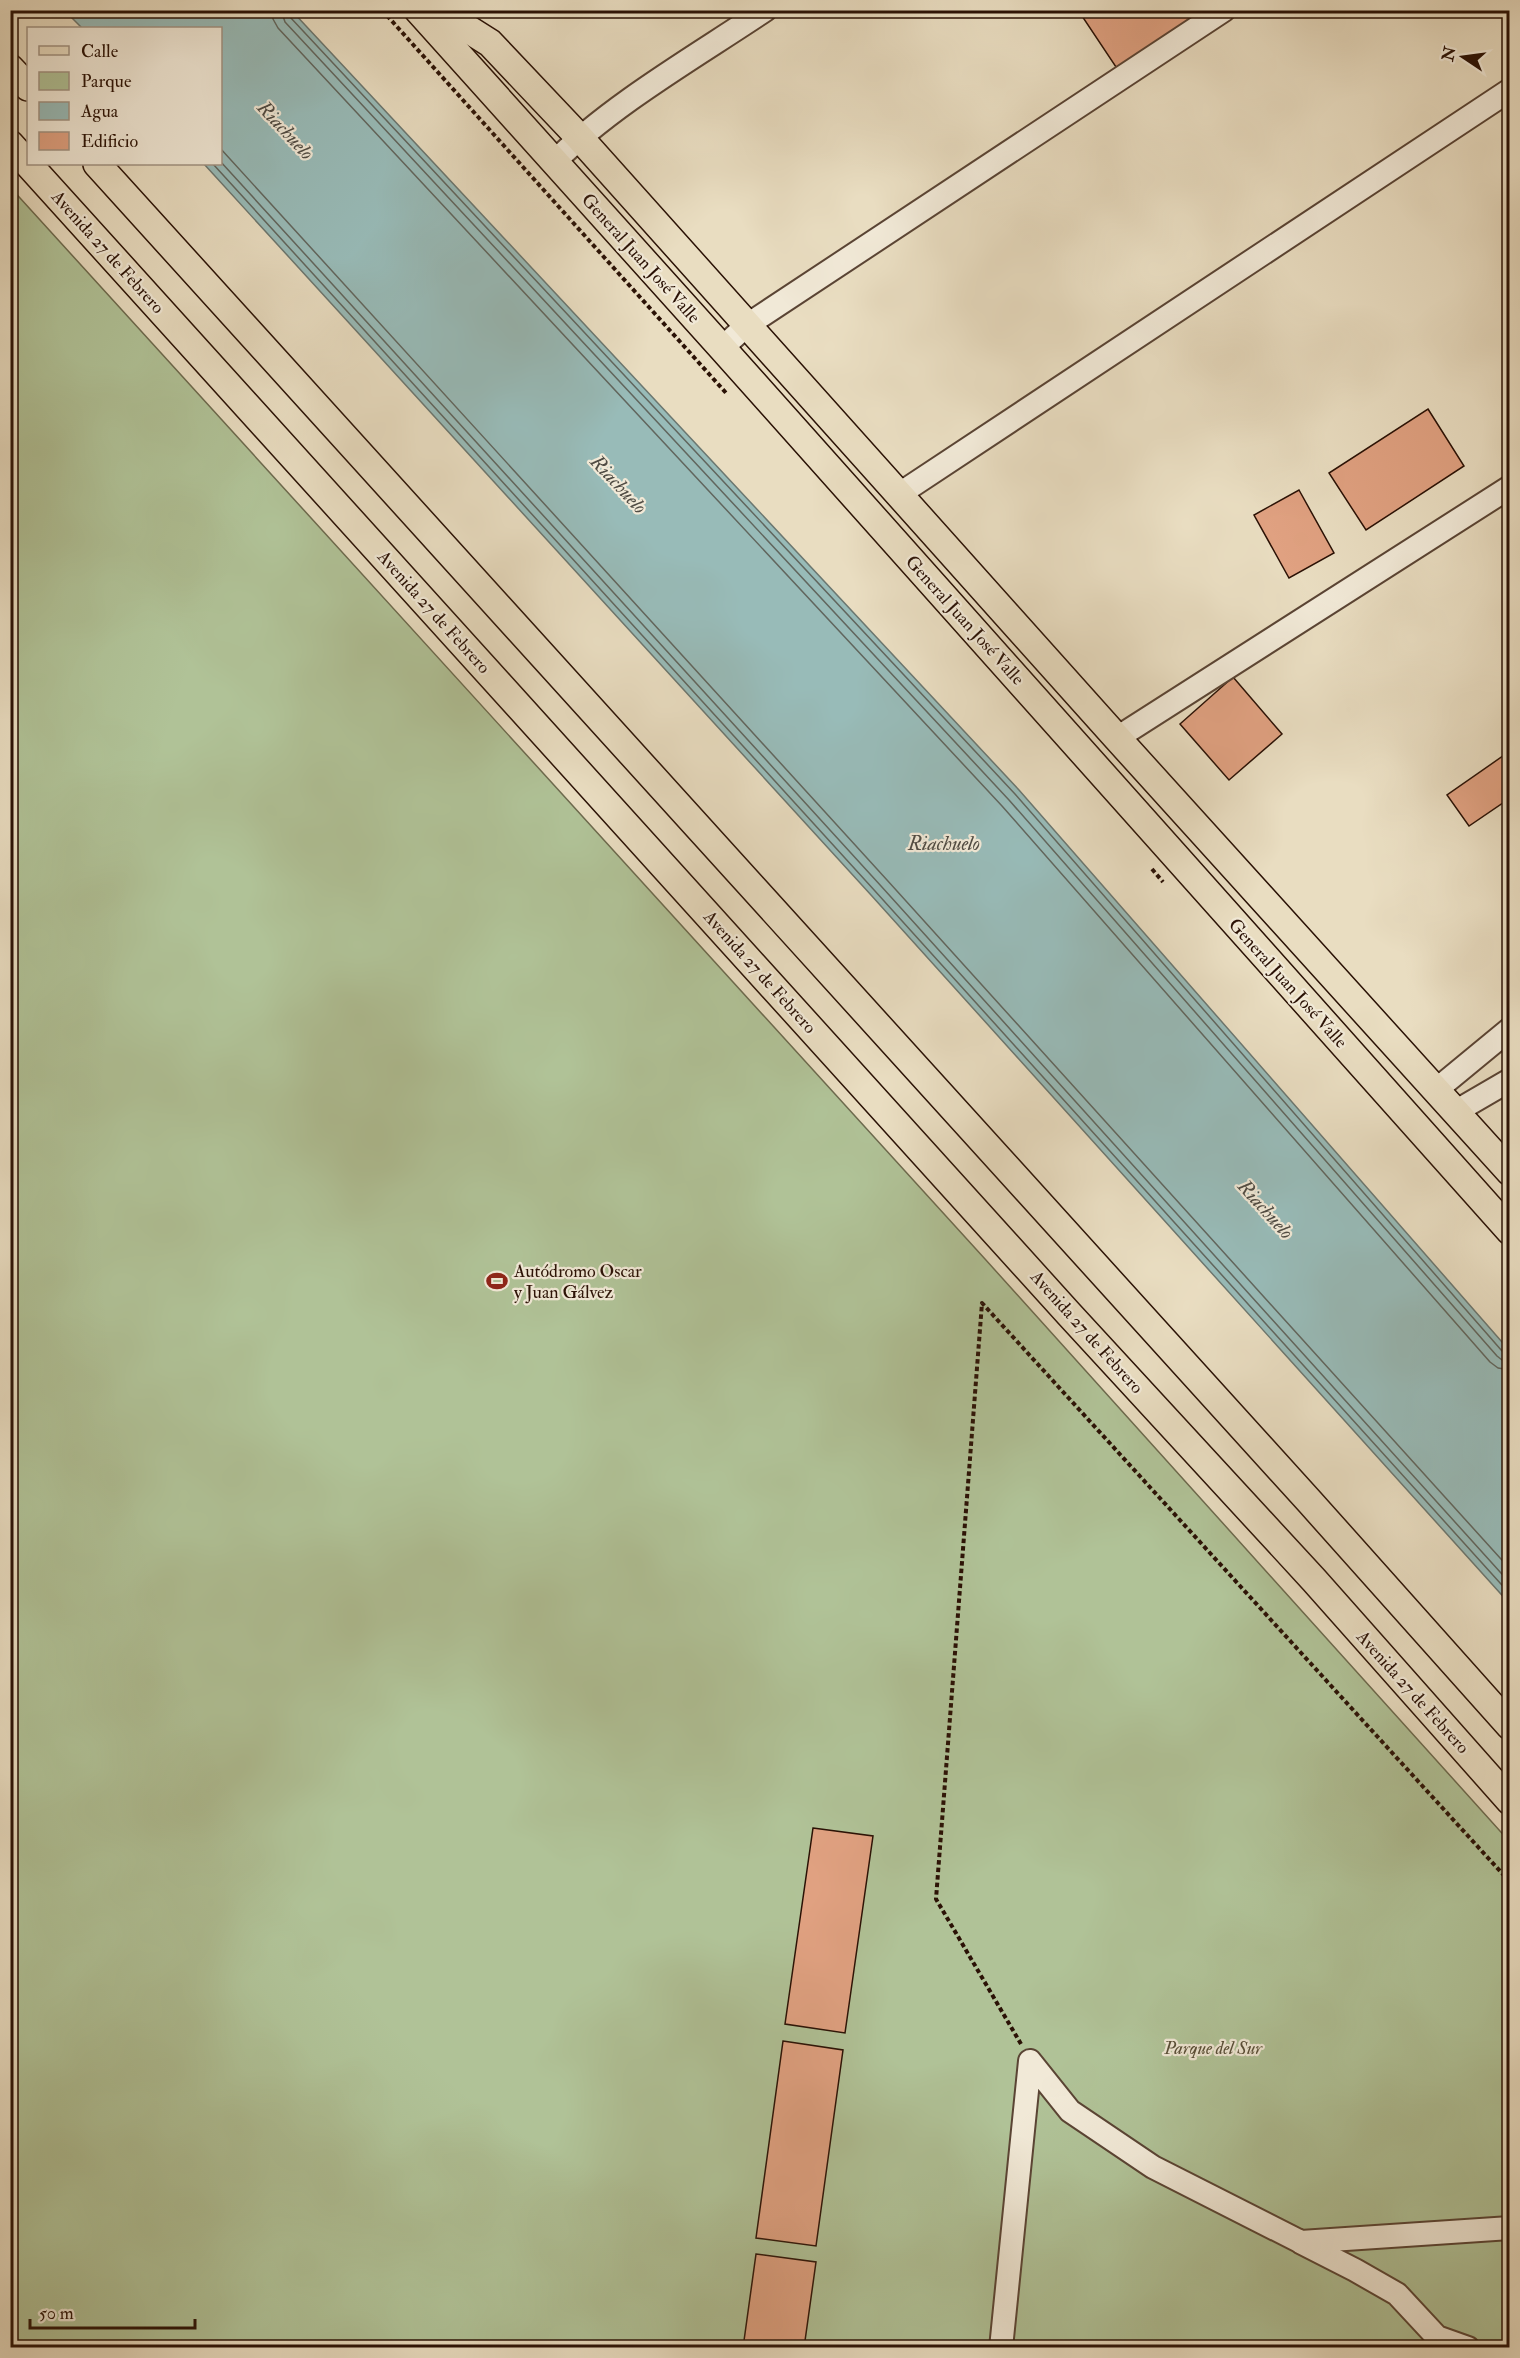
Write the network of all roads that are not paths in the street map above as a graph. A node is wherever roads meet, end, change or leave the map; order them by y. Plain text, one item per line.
1 (418, 10) edge
2 (438, 10) edge
3 (765, 10) edge
4 (1224, 10) edge
5 (10, 68) edge
6 (27, 86) edge
7 (1509, 90) edge
8 (579, 137) junction
9 (10, 144) edge
10 (554, 162) junction
11 (27, 163) edge
12 (29, 165) edge
13 (99, 165) edge
14 (746, 326) junction
15 (722, 348) junction
16 (1509, 487) edge
17 (898, 495) junction
18 (1116, 738) junction
19 (1509, 1029) edge
20 (1509, 1080) edge
21 (1436, 1090) junction
22 (1455, 1112) junction
23 (1509, 1172) edge
24 (1509, 1231) edge
25 (1509, 1726) edge
26 (1509, 1801) edge
27 (1509, 2228) edge
28 (1301, 2242) junction
29 (1006, 2345) edge
30 (1468, 2348) edge

1 - 10 main road, General Juan José Valle
2 - 8 main road, General Juan José Valle
3 - 8 street
4 - 14 street
5 - 6 main road
7 - 17 street
8 - 10 street
8 - 14 main road, General Juan José Valle
9 - 11 main road, Avenida 27 de Febrero
10 - 15 main road, General Juan José Valle
12 - 26 main road, Avenida 27 de Febrero
13 - 25 main road
14 - 15 street
14 - 17 main road, General Juan José Valle
15 - 24 main road, General Juan José Valle
16 - 18 street
17 - 18 main road, General Juan José Valle
18 - 21 main road, General Juan José Valle
19 - 21 street
20 - 22 street
21 - 22 main road, General Juan José Valle
22 - 23 main road, General Juan José Valle
27 - 28 street
28 - 29 street
28 - 30 street

